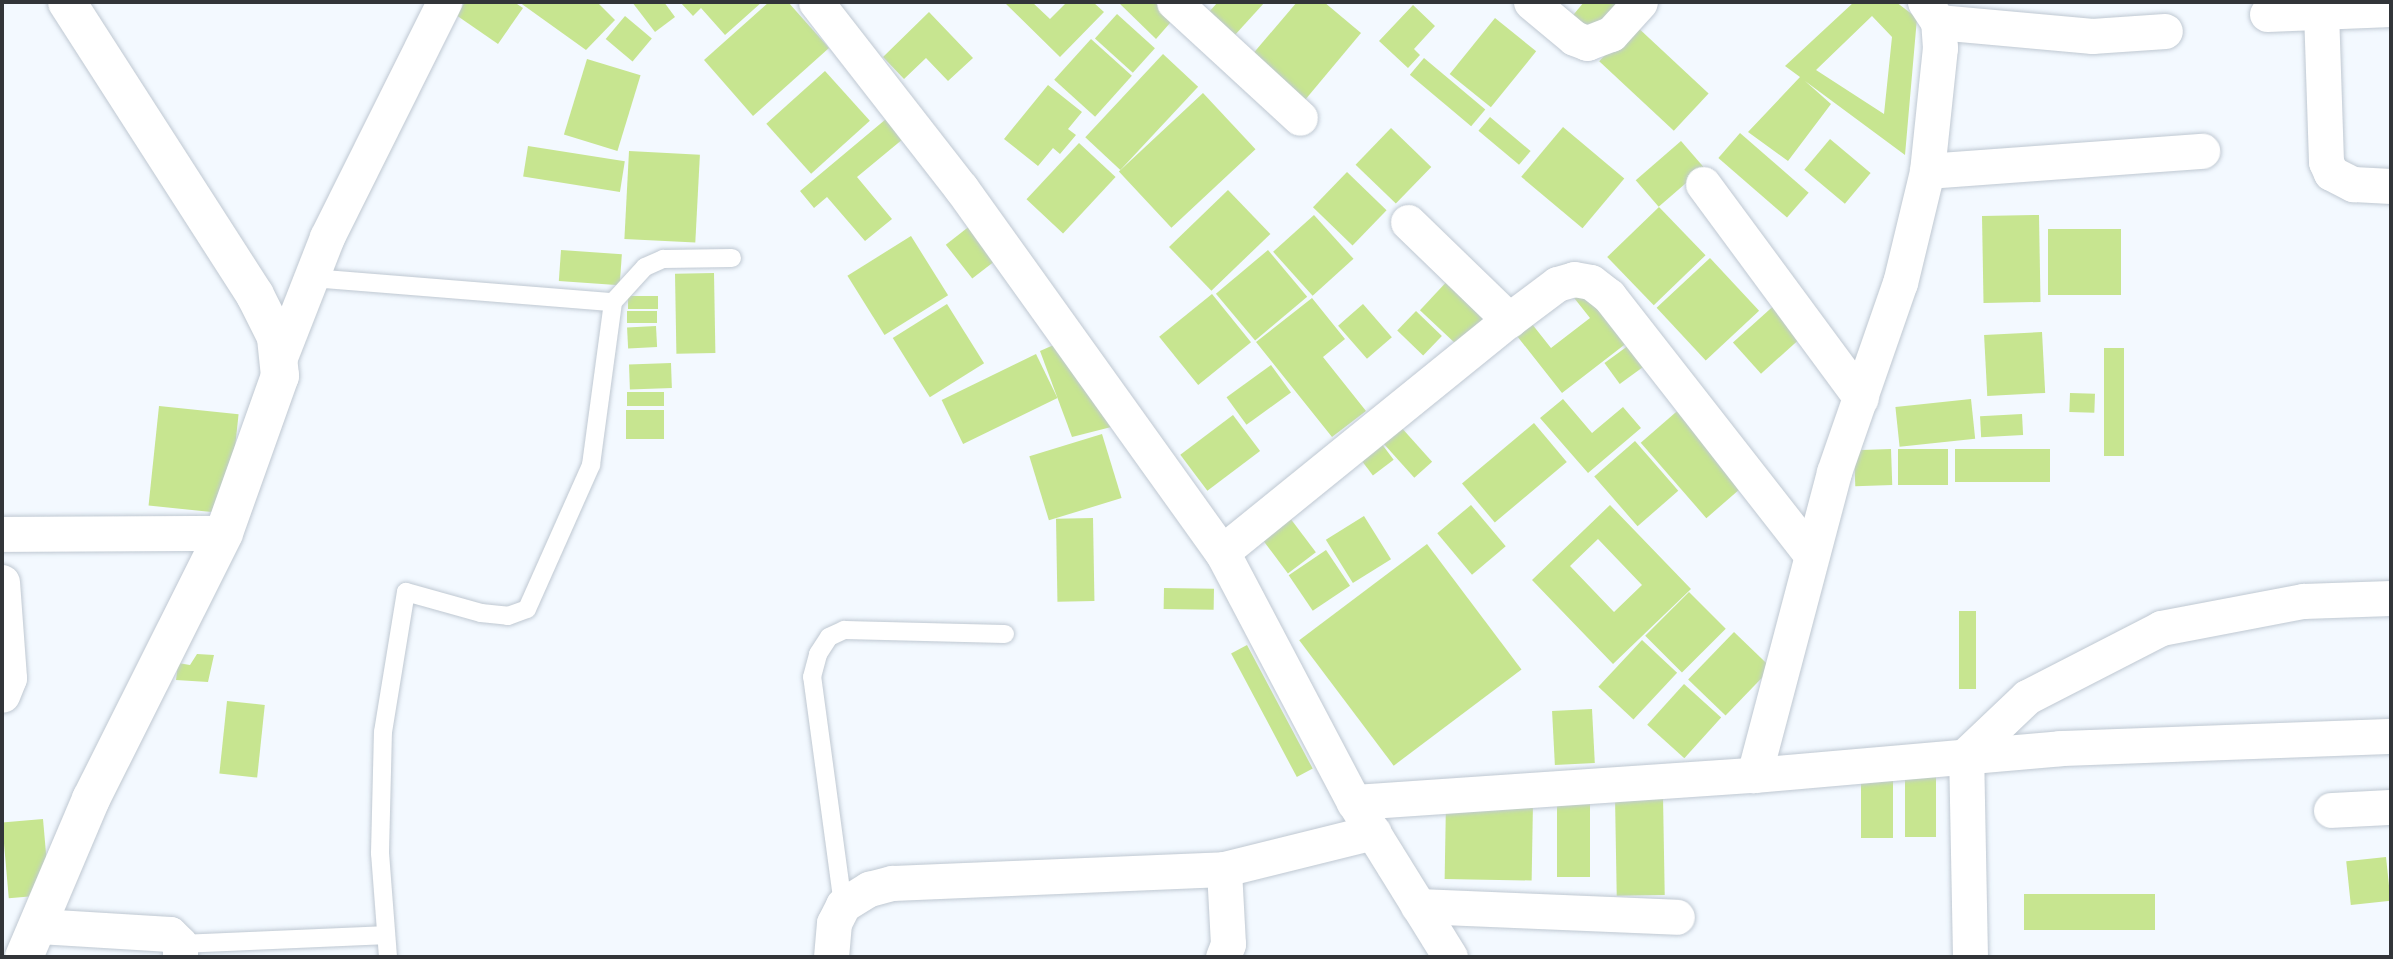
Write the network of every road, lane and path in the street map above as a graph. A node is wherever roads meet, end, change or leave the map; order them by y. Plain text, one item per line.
1 (67, 2) edge
2 (444, 2) edge
3 (816, 2) edge
4 (1174, 2) edge
5 (1531, 2) edge
6 (1640, 2) edge
7 (2391, 9) edge
8 (2321, 11) junction
9 (1932, 12) edge
10 (2267, 14) dead end
11 (2165, 31) dead end
12 (1300, 118) dead end
13 (2202, 151) dead end
14 (1927, 171) junction
15 (1703, 184) dead end
16 (2391, 187) edge
17 (1408, 222) dead end
18 (732, 258) dead end
19 (312, 278) junction
20 (613, 302) junction
21 (1509, 320) junction
22 (280, 357) junction
23 (1861, 398) junction
24 (224, 533) junction
25 (2, 534) edge
26 (1222, 552) junction
27 (1811, 555) junction
28 (2, 582) edge
29 (2391, 598) edge
30 (1005, 634) dead end
31 (2, 695) edge
32 (2391, 736) edge
33 (1966, 755) junction
34 (1754, 775) junction
35 (1354, 802) junction
36 (2391, 807) edge
37 (2331, 810) dead end
38 (1373, 832) junction
39 (1224, 869) junction
40 (843, 905) junction
41 (1418, 906) junction
42 (1677, 917) dead end
43 (383, 935) junction
44 (31, 942) edge
45 (180, 951) edge
46 (388, 957) edge
47 (831, 957) edge
48 (1223, 957) edge
49 (1450, 957) edge
50 (1970, 957) edge

1 - 22 street
2 - 19 street
3 - 26 street
4 - 12 street
5 - 6 street
7 - 8 street
8 - 10 street
8 - 16 street
9 - 11 street
9 - 14 street
13 - 14 street
14 - 23 street
15 - 23 street
17 - 21 street
18 - 20 lane
19 - 20 lane
19 - 22 street
20 - 43 lane
21 - 26 street
21 - 27 street
22 - 24 street
23 - 27 street
24 - 25 street
24 - 44 street
26 - 35 street
27 - 34 street
28 - 31 street
29 - 33 street
30 - 40 lane
32 - 33 street
33 - 34 street
33 - 50 street
34 - 35 street
35 - 38 street
36 - 37 street
38 - 39 street
38 - 41 street
39 - 40 street
39 - 48 street
40 - 47 street
41 - 42 street
41 - 49 street
43 - 45 lane
43 - 46 lane
44 - 45 street

